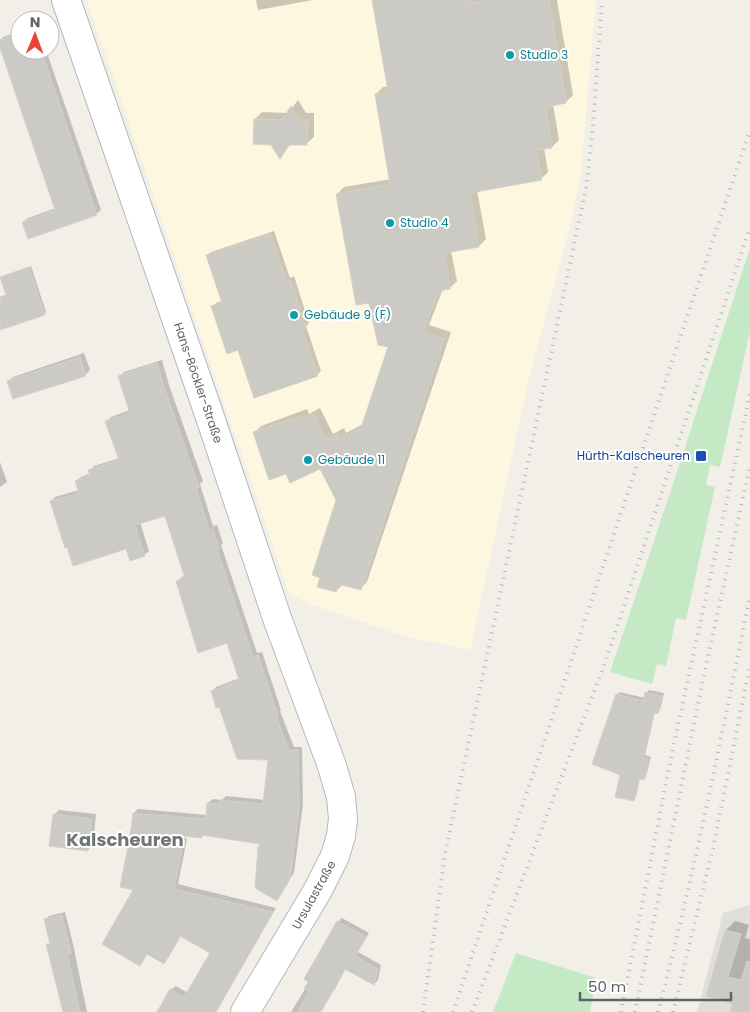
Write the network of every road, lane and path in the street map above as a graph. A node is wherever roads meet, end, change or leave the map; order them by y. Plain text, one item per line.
1 (66, 0) edge
2 (332, 766) joint
3 (245, 1012) edge

1 - 2 street, Hans-Böckler-Straße
2 - 3 street, Ursulastraße

